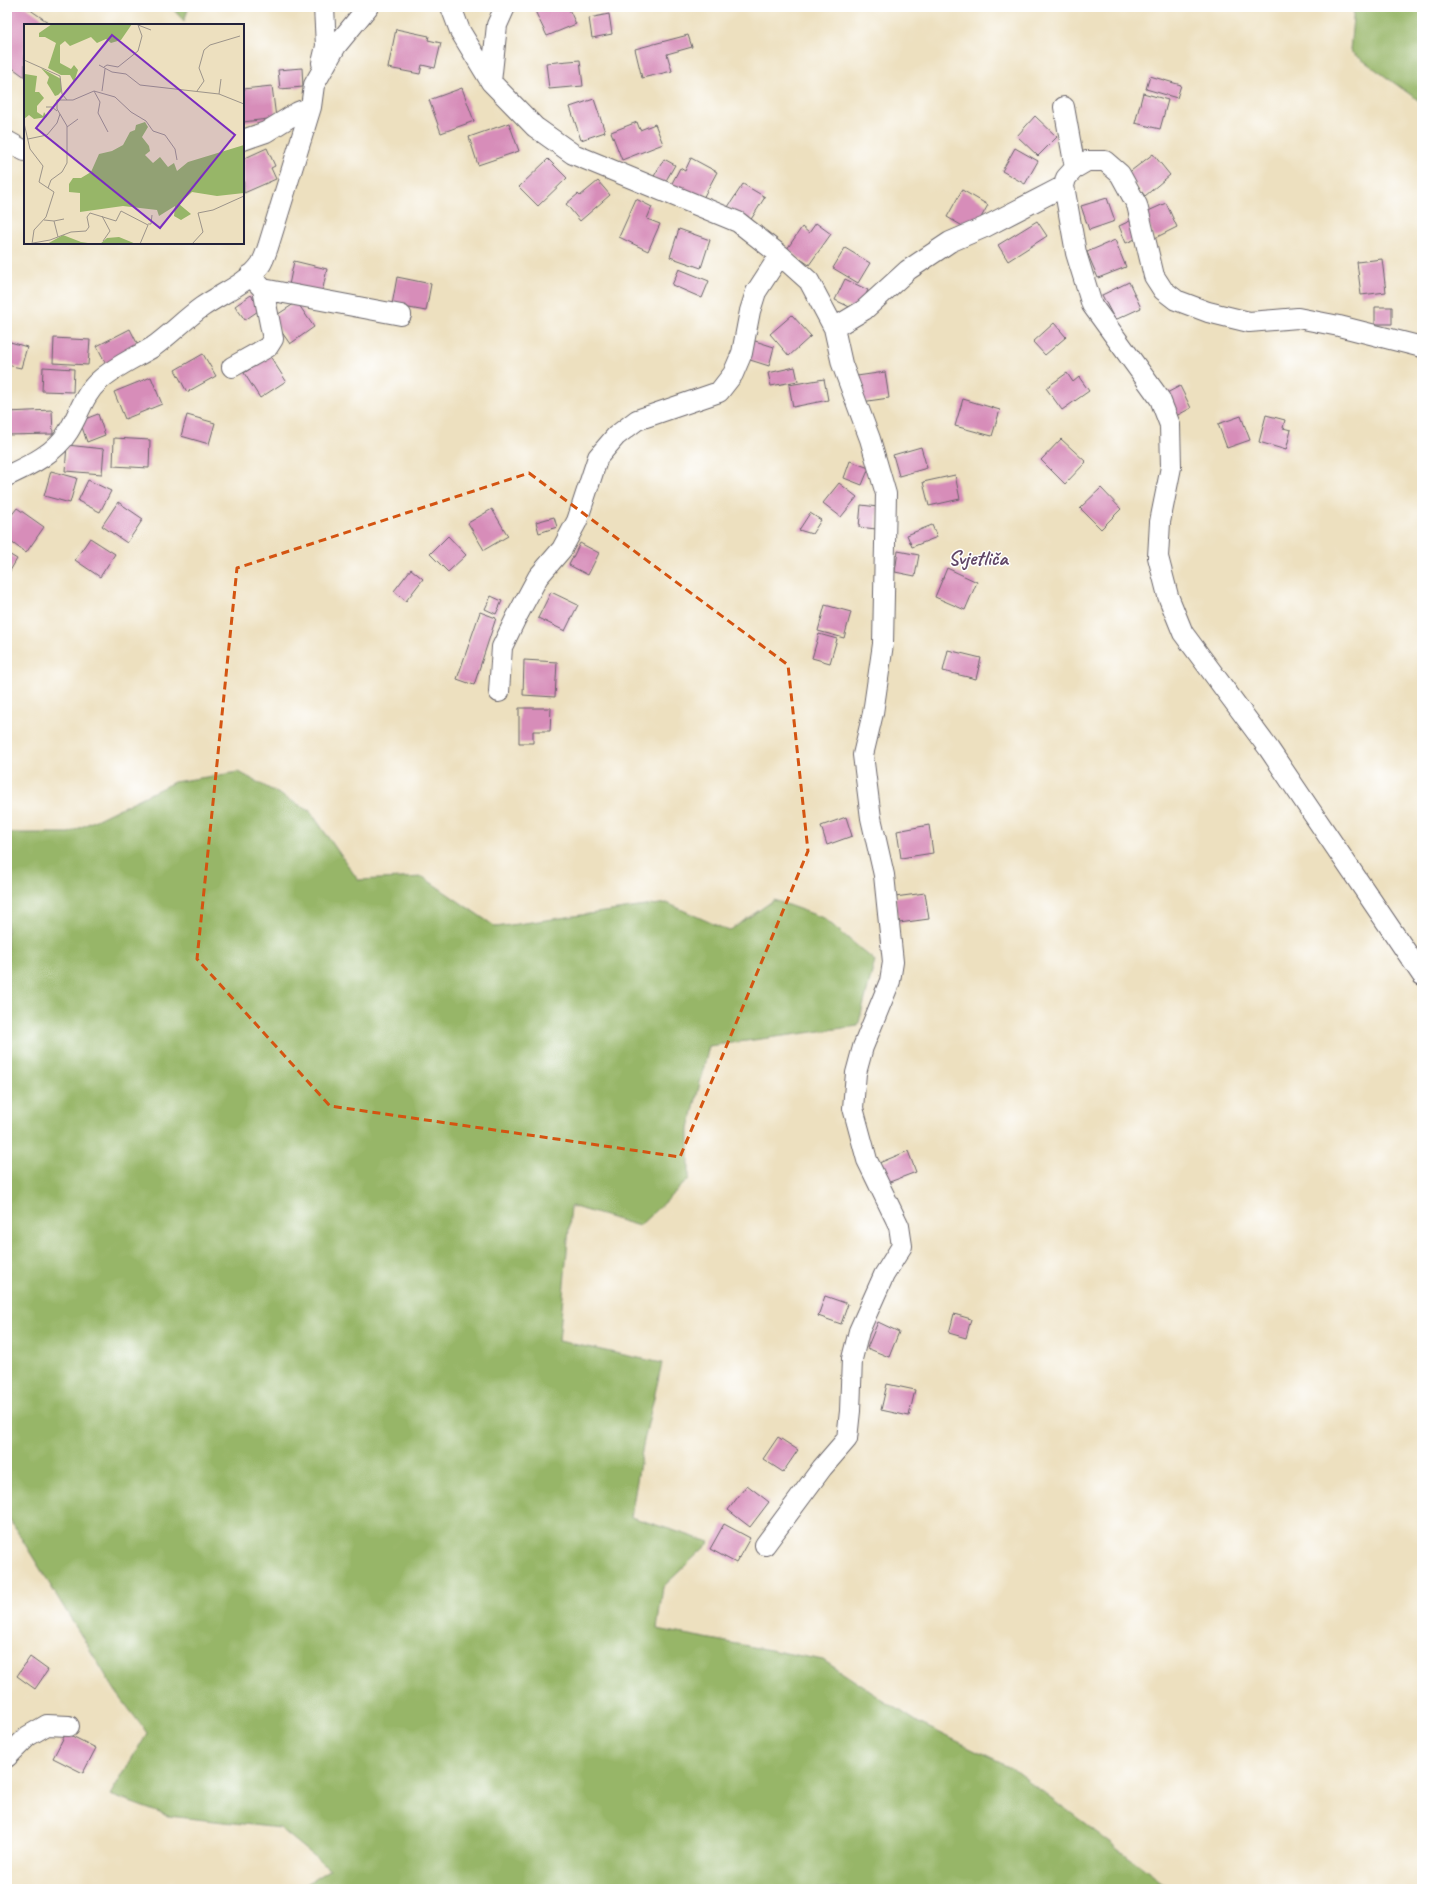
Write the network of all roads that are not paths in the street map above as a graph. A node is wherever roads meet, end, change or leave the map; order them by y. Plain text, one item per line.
1 (324, 7) edge
2 (368, 7) edge
3 (451, 7) edge
4 (505, 7) edge
5 (323, 69) junction
6 (491, 82) junction
7 (311, 107) junction
8 (1064, 107) dead end
9 (244, 140) edge
10 (7, 141) edge
11 (24, 150) edge
12 (1075, 168) junction
13 (1064, 186) junction
14 (780, 255) junction
15 (257, 282) junction
16 (401, 315) dead end
17 (834, 328) junction
18 (1422, 347) edge
19 (232, 367) dead end
20 (7, 476) edge
21 (499, 692) dead end
22 (1422, 975) edge
23 (766, 1545) dead end
24 (69, 1726) dead end
25 (7, 1757) edge

1 - 5 street
2 - 5 street
3 - 6 street
4 - 6 street
5 - 7 street
6 - 14 street
7 - 9 street
7 - 15 street
8 - 12 street
10 - 11 street
12 - 13 street
12 - 18 street
13 - 17 street
13 - 22 street
14 - 17 street
14 - 21 street
15 - 16 street
15 - 19 street
15 - 20 street
17 - 23 street
24 - 25 street

